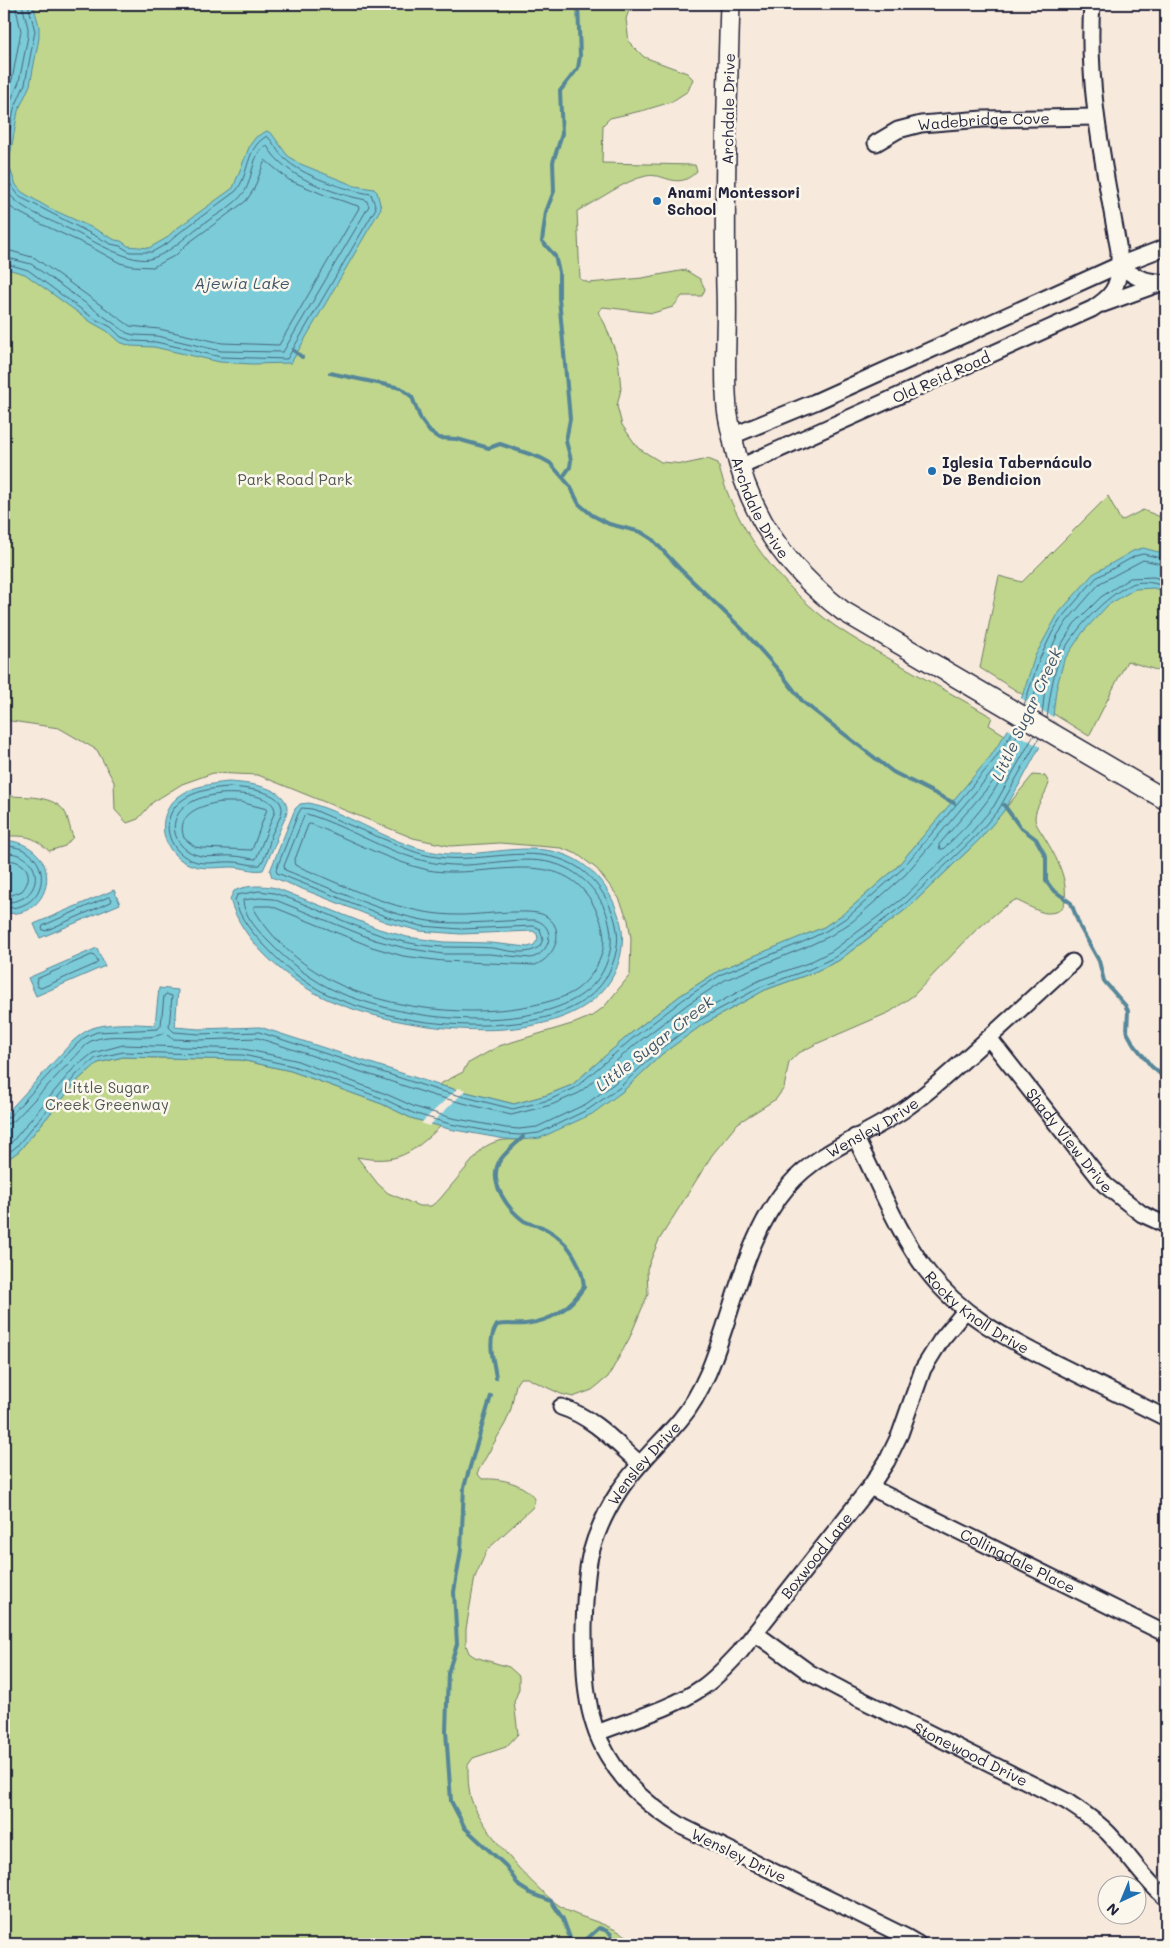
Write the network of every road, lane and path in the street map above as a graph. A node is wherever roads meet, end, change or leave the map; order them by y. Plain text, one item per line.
1 (730, 4) edge
2 (1092, 4) edge
3 (1096, 116) junction
4 (876, 143) dead end
5 (1166, 247) edge
6 (1119, 265) junction
7 (1165, 282) edge
8 (1092, 308) junction
9 (732, 436) junction
10 (740, 467) junction
11 (1166, 800) edge
12 (1072, 962) dead end
13 (989, 1038) junction
14 (856, 1137) junction
15 (1166, 1226) edge
16 (965, 1311) junction
17 (561, 1407) dead end
18 (1166, 1418) edge
19 (640, 1464) junction
20 (870, 1487) junction
21 (755, 1633) junction
22 (1166, 1634) edge
23 (597, 1733) junction
24 (1166, 1898) edge
25 (918, 1944) edge

1 - 9 street, Archdale Drive
2 - 3 street, Old Reid Road
3 - 4 street, Wadebridge Cove
3 - 6 street, Old Reid Road
5 - 6 street
6 - 7 street
6 - 8 street, Old Reid Road
6 - 9 street, Old Reid Road
7 - 8 street
8 - 10 street, Old Reid Road
9 - 10 street, Archdale Drive
10 - 11 street, Archdale Drive
12 - 13 street, Wensley Drive
13 - 14 street, Wensley Drive
13 - 15 street, Shady View Drive
14 - 16 street, Rocky Knoll Drive
14 - 19 street, Wensley Drive
16 - 18 street, Rocky Knoll Drive
16 - 20 street, Boxwood Lane
17 - 19 street
19 - 23 street, Wensley Drive
20 - 21 street, Boxwood Lane
20 - 22 street, Collingdale Place
21 - 23 street, Boxwood Lane
21 - 24 street, Stonewood Drive
23 - 25 street, Wensley Drive

